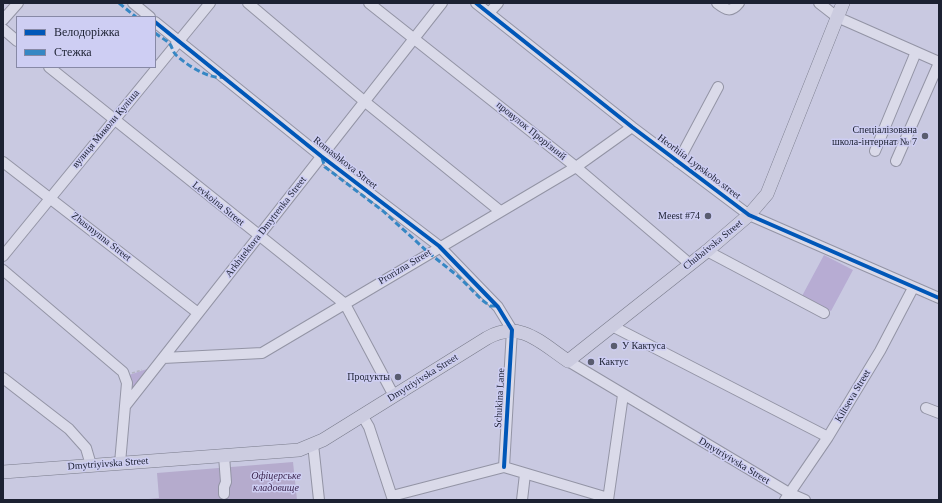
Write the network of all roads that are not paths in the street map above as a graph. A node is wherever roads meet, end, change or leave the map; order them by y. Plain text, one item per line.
1 (18, 3) edge
2 (133, 3) edge
3 (210, 3) edge
4 (248, 3) edge
5 (369, 3) edge
6 (442, 3) edge
7 (476, 3) edge
8 (498, 3) edge
9 (717, 3) edge
10 (739, 3) edge
11 (818, 3) edge
12 (843, 3) edge
13 (489, 14) junction
14 (149, 16) edge
15 (837, 17) junction
16 (3, 20) edge
17 (156, 23) edge
18 (3, 29) edge
19 (414, 39) junction
20 (16, 40) edge
21 (179, 41) junction
22 (916, 52) junction
23 (939, 62) edge
24 (50, 68) edge
25 (718, 87) dead end
26 (364, 101) junction
27 (114, 120) junction
28 (632, 127) junction
29 (875, 151) dead end
30 (322, 156) junction
31 (896, 161) dead end
32 (3, 162) edge
33 (678, 162) junction
34 (576, 167) junction
35 (49, 198) junction
36 (500, 211) junction
37 (749, 215) junction
38 (258, 236) junction
39 (439, 246) junction
40 (707, 251) junction
41 (3, 256) edge
42 (690, 264) junction
43 (3, 270) edge
44 (914, 288) junction
45 (939, 298) edge
46 (345, 304) junction
47 (198, 313) junction
48 (824, 313) dead end
49 (612, 326) junction
50 (512, 330) junction
51 (163, 358) junction
52 (568, 361) junction
53 (3, 378) edge
54 (623, 395) junction
55 (394, 396) junction
56 (126, 405) junction
57 (926, 408) dead end
58 (939, 413) edge
59 (362, 415) junction
60 (828, 437) junction
61 (313, 444) junction
62 (224, 456) junction
63 (120, 463) junction
64 (91, 465) junction
65 (504, 468) junction
66 (3, 472) edge
67 (525, 474) junction
68 (224, 494) dead end
69 (787, 497) edge
70 (392, 498) edge
71 (608, 499) edge
72 (319, 500) edge
73 (522, 500) edge
74 (805, 500) edge

1 - 16 street
2 - 14 street
3 - 21 street, вулиця Миколи Куліша
4 - 26 street
5 - 19 street, провулок Прорізний
6 - 19 street, Arkhitektora Dmytrenka Street
7 - 13 street, Heorhiia Lypskoho street
8 - 13 street
9 - 10 street
11 - 15 street
12 - 15 main road, Chubaivska Street
13 - 28 street, Heorhiia Lypskoho street
15 - 22 street
15 - 37 main road, Chubaivska Street
17 - 21 street, Romashkova Street
18 - 20 street
19 - 26 street, Arkhitektora Dmytrenka Street
19 - 34 street, провулок Прорізний
21 - 27 street, вулиця Миколи Куліша
21 - 30 street, Romashkova Street
22 - 23 street
22 - 29 street
23 - 31 street
24 - 27 street, Levkoina Street
25 - 33 street
26 - 30 street, Arkhitektora Dmytrenka Street
26 - 36 street
27 - 35 street, вулиця Миколи Куліша
27 - 38 street, Levkoina Street
28 - 33 street, Heorhiia Lypskoho street
28 - 34 street, Prorizna Street
30 - 38 street, Arkhitektora Dmytrenka Street
30 - 39 street, Romashkova Street
32 - 35 street, Zhasmynna Street
33 - 37 street, Heorhiia Lypskoho street
34 - 36 street, Prorizna Street
34 - 42 street, провулок Прорізний
35 - 41 street, вулиця Миколи Куліша
35 - 47 street, Zhasmynna Street
36 - 39 street, Prorizna Street
37 - 40 main road, Chubaivska Street
37 - 44 street, Heorhiia Lypskoho street
38 - 46 street, Levkoina Street
38 - 47 street, Arkhitektora Dmytrenka Street
39 - 46 street, Prorizna Street
39 - 50 street, Romashkova Street
40 - 42 main road, Chubaivska Street
40 - 48 street
42 - 49 main road, Chubaivska Street
43 - 56 street
44 - 45 street, Heorhiia Lypskoho street
44 - 60 street, Kiltseva Street
46 - 51 street, Prorizna Street
46 - 55 street, Levkoina Street
47 - 51 street, Arkhitektora Dmytrenka Street
49 - 52 main road, Chubaivska Street
49 - 60 street
50 - 52 main road, Dmytriyivska Street
50 - 55 main road, Dmytriyivska Street
50 - 65 street, Schukina Lane
51 - 56 street, Arkhitektora Dmytrenka Street
52 - 54 street, Dmytriyivska Street
53 - 64 street
54 - 69 street, Dmytriyivska Street
54 - 71 street
55 - 59 main road, Dmytriyivska Street
56 - 63 street
57 - 58 street
59 - 61 main road, Dmytriyivska Street
59 - 70 street
60 - 69 street, Kiltseva Street
61 - 62 main road, Dmytriyivska Street
61 - 72 street
62 - 63 main road, Dmytriyivska Street
62 - 68 street
63 - 64 main road, Dmytriyivska Street
64 - 66 main road, Dmytriyivska Street
65 - 67 street
65 - 70 street
67 - 71 street
67 - 73 street
69 - 74 street, Dmytriyivska Street

